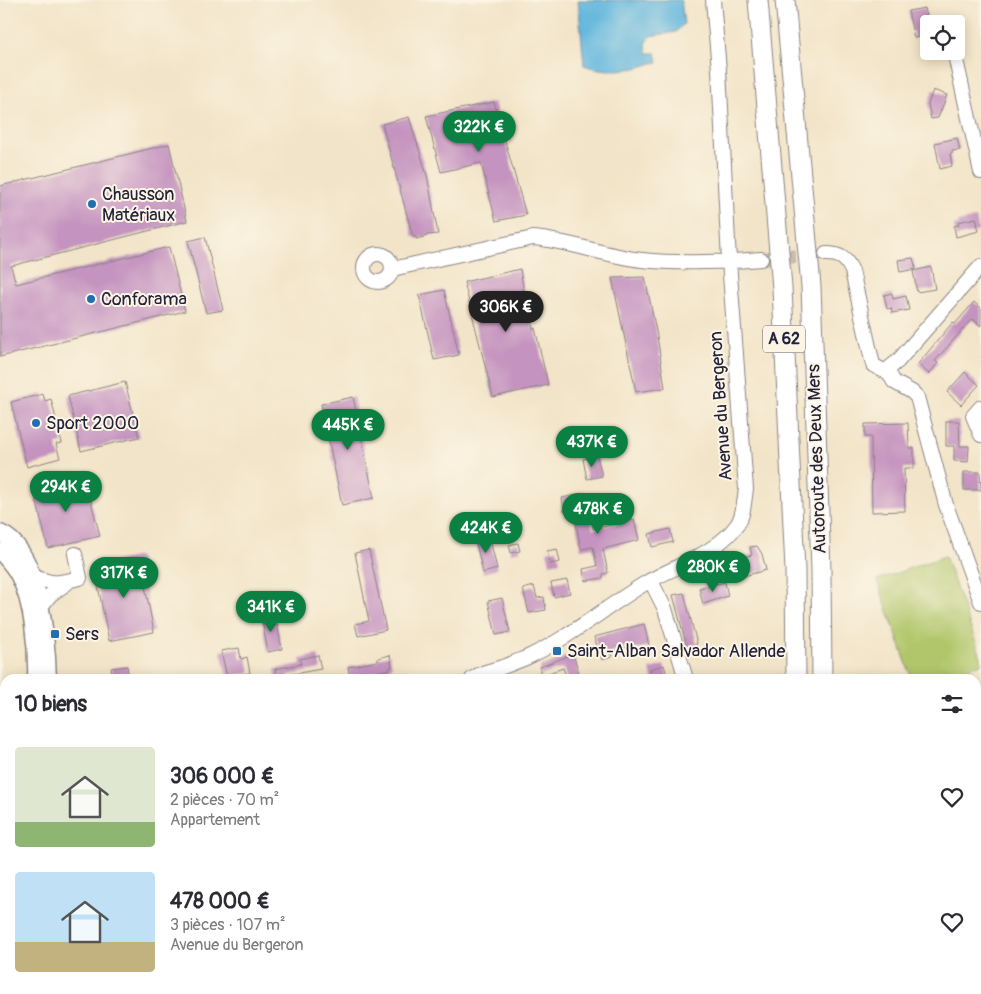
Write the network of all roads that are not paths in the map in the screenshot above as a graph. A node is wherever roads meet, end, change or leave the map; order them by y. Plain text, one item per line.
1 (713, 0) edge
2 (758, 0) edge
3 (785, 0) edge
4 (956, 60) edge
5 (981, 172) edge
6 (826, 254) tunnel mouth
7 (761, 258) tunnel mouth
8 (729, 261) junction
9 (981, 267) edge
10 (392, 269) dead end
11 (887, 370) junction
12 (981, 406) edge
13 (981, 435) edge
14 (0, 533) edge
15 (0, 551) edge
16 (74, 554) dead end
17 (32, 576) junction
18 (72, 580) junction
19 (651, 581) junction
20 (981, 602) edge
21 (40, 608) junction
22 (36, 674) edge
23 (48, 674) edge
24 (479, 674) edge
25 (493, 674) edge
26 (685, 674) edge
27 (796, 674) edge
28 (822, 674) edge

1 - 8 street, Avenue du Bergeron
2 - 27 highway, Autoroute des Deux Mers / A 62
3 - 28 highway, Autoroute des Deux Mers / A 62
4 - 5 street
6 - 11 street
7 - 8 street
8 - 10 street
8 - 19 street, Avenue du Bergeron
9 - 11 street
11 - 20 street
12 - 13 street
14 - 17 main road
15 - 22 main road
16 - 18 street
17 - 18 street
17 - 21 main road
18 - 21 street
19 - 25 street, Avenue du Bergeron
19 - 26 street
21 - 23 main road
24 - 25 street, Avenue du Bergeron

